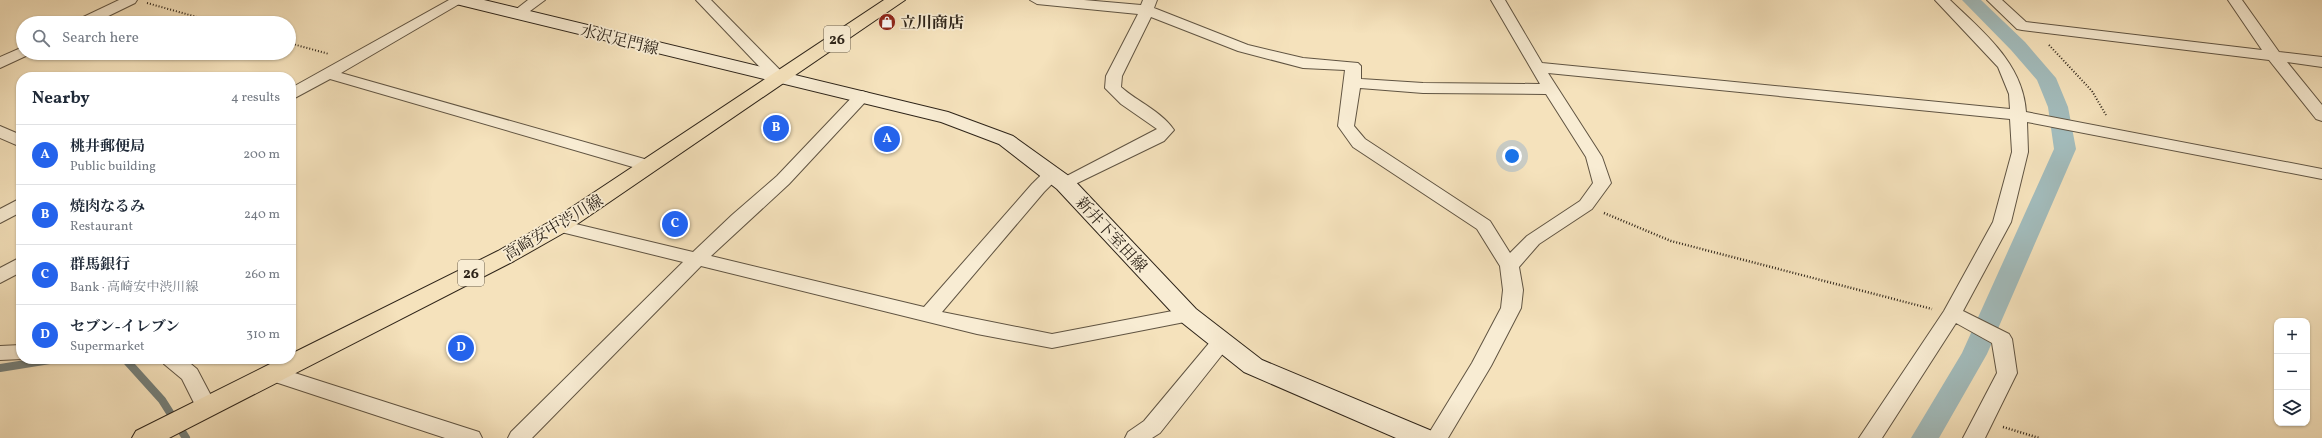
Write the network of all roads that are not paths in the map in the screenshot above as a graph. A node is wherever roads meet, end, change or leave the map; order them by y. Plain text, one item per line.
1 (459, 0) edge
2 (462, 0) edge
3 (538, 0) edge
4 (703, 0) edge
5 (896, 0) edge
6 (1037, 0) edge
7 (1498, 0) edge
8 (1942, 0) edge
9 (1994, 0) edge
10 (2235, 0) edge
11 (136, 1) edge
12 (1148, 5) edge
13 (517, 14) junction
14 (99, 16) edge
15 (16, 55) edge
16 (2274, 56) junction
17 (2322, 62) edge
18 (0, 63) edge
19 (1536, 67) junction
20 (328, 74) junction
21 (778, 77) junction
22 (1353, 83) junction
23 (1550, 89) junction
24 (296, 92) edge
25 (862, 96) junction
26 (2018, 115) junction
27 (2322, 116) edge
28 (0, 131) edge
29 (16, 139) edge
30 (649, 166) junction
31 (2322, 174) edge
32 (1059, 179) junction
33 (16, 207) edge
34 (0, 217) edge
35 (559, 226) junction
36 (697, 259) junction
37 (1509, 266) junction
38 (16, 267) edge
39 (0, 277) edge
40 (929, 314) junction
41 (1952, 314) junction
42 (1188, 315) junction
43 (1222, 341) junction
44 (16, 352) edge
45 (0, 353) edge
46 (296, 362) edge
47 (177, 364) edge
48 (293, 364) edge
49 (273, 374) junction
50 (206, 408) junction
51 (1978, 430) edge
52 (145, 438) edge
53 (471, 438) edge
54 (520, 438) edge
55 (1136, 438) edge
56 (1423, 438) edge
57 (1437, 438) edge
58 (1870, 438) edge

1 - 20 street
2 - 13 main road, 水沢足門線
3 - 13 street
4 - 21 street
5 - 21 main road, 高崎安中渋川線 / 26
6 - 12 street
7 - 19 street
8 - 26 street
9 - 16 street
10 - 16 street
11 - 14 street
12 - 22 street
12 - 32 street
13 - 21 main road, 水沢足門線
15 - 18 street
16 - 17 street
16 - 27 street
19 - 23 street
19 - 26 street
20 - 24 street
20 - 30 street
21 - 25 main road, 新井下室田線
21 - 30 main road, 高崎安中渋川線 / 26
22 - 23 street
22 - 37 street
23 - 37 street
25 - 32 main road, 新井下室田線
25 - 36 street
26 - 31 street
26 - 41 street
28 - 29 street
30 - 35 main road, 高崎安中渋川線 / 26
32 - 40 street
32 - 42 main road, 新井下室田線
33 - 34 street
35 - 36 street
35 - 46 main road, 高崎安中渋川線 / 26
36 - 40 street
36 - 54 street
37 - 57 street
38 - 39 street
40 - 42 street
41 - 51 street
41 - 58 street
42 - 43 main road, 新井下室田線
43 - 55 street
43 - 56 main road, 新井下室田線
44 - 45 street
47 - 50 street
48 - 49 main road, 高崎安中渋川線 / 26
49 - 50 main road, 高崎安中渋川線 / 26
49 - 53 street
50 - 52 main road, 高崎安中渋川線 / 26

